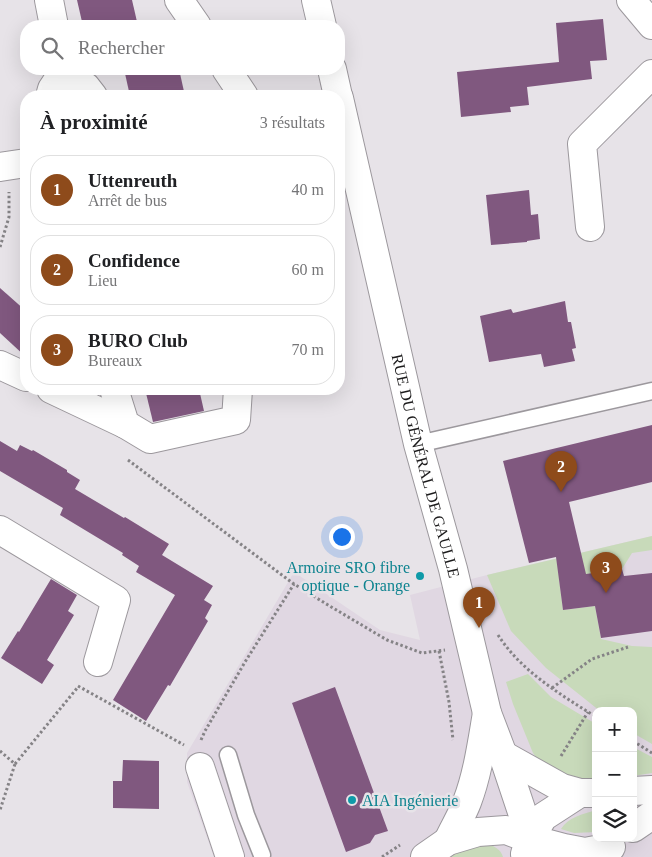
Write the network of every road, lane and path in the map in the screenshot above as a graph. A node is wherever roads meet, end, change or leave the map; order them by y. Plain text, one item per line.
1 (49, 0) edge
2 (179, 0) edge
3 (316, 0) edge
4 (631, 0) edge
5 (53, 20) edge
6 (193, 20) edge
7 (321, 20) edge
8 (652, 25) edge
9 (652, 74) edge
10 (60, 75) edge
11 (70, 75) edge
12 (230, 75) edge
13 (334, 75) edge
14 (52, 90) edge
15 (88, 90) edge
16 (240, 90) edge
17 (337, 90) edge
18 (345, 123) edge
19 (11, 166) edge
20 (590, 227) dead end
21 (0, 247) edge
22 (0, 365) edge
23 (20, 374) edge
24 (652, 391) edge
25 (64, 395) edge
26 (116, 395) edge
27 (238, 395) edge
28 (125, 424) junction
29 (418, 444) junction
30 (124, 457) dead end
31 (0, 530) edge
32 (294, 584) junction
33 (471, 643) junction
34 (628, 647) dead end
35 (439, 651) junction
36 (98, 662) joint
37 (78, 686) junction
38 (552, 688) dead end
39 (588, 712) dead end
40 (487, 713) junction
41 (592, 714) edge
42 (178, 742) dead end
43 (637, 743) edge
44 (454, 744) dead end
45 (0, 751) edge
46 (652, 752) edge
47 (228, 755) dead end
48 (503, 755) junction
49 (15, 764) junction
50 (200, 767) joint
51 (652, 790) edge
52 (637, 791) edge
53 (588, 793) edge
54 (0, 810) edge
55 (246, 815) junction
56 (652, 815) edge
57 (219, 823) junction
58 (637, 825) edge
59 (448, 841) junction
60 (613, 848) edge
61 (530, 851) edge
62 (262, 855) dead end
63 (230, 857) edge
64 (425, 857) edge

1 - 5 street
2 - 6 street
3 - 7 street
4 - 8 street
9 - 20 street
10 - 14 street
11 - 15 street
12 - 16 street
13 - 17 street, RUE DU GÉNÉRAL DE GAULLE
18 - 29 street, RUE DU GÉNÉRAL DE GAULLE
19 - 21 path
22 - 23 street
24 - 29 lane
25 - 28 street
26 - 28 street
27 - 28 street
29 - 33 street, RUE DU GÉNÉRAL DE GAULLE
30 - 32 path
31 - 36 street
32 - 35 path
32 - 50 path
33 - 35 path
33 - 40 street, RUE DU GÉNÉRAL DE GAULLE
34 - 38 path
35 - 44 path
36 - 37 path
37 - 42 path
37 - 49 path
39 - 41 path
40 - 48 street, RUE DU GÉNÉRAL DE GAULLE
40 - 59 street
43 - 46 path
45 - 49 path
47 - 55 lane
48 - 53 street
48 - 61 street, RUE DU GÉNÉRAL DE GAULLE
49 - 54 path
50 - 57 street
51 - 52 street
53 - 61 street
55 - 57 lane
55 - 62 lane
56 - 58 street
57 - 63 street
59 - 61 street
59 - 64 street
60 - 61 street

